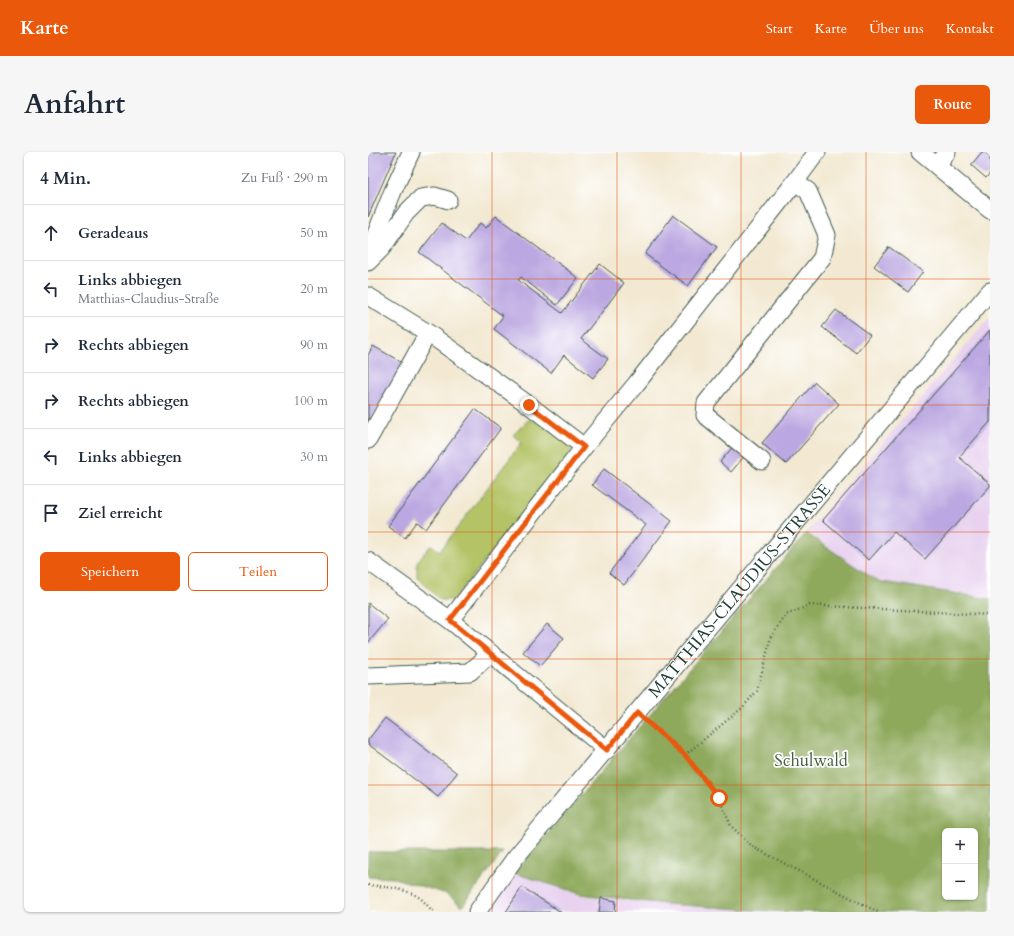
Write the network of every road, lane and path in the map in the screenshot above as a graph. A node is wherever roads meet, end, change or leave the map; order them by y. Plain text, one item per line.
1 (411, 152) edge
2 (817, 152) edge
3 (920, 152) edge
4 (947, 152) edge
5 (938, 166) junction
6 (795, 182) junction
7 (448, 200) dead end
8 (990, 210) edge
9 (368, 254) edge
10 (368, 262) edge
11 (990, 291) edge
12 (368, 296) edge
13 (428, 333) junction
14 (368, 440) edge
15 (584, 447) junction
16 (762, 461) dead end
17 (368, 561) edge
18 (990, 615) edge
19 (450, 620) junction
20 (492, 653) junction
21 (368, 676) edge
22 (637, 713) junction
23 (607, 750) junction
24 (685, 755) junction
25 (368, 885) edge
26 (434, 912) edge
27 (477, 912) edge
28 (878, 912) edge

1 - 9 street
2 - 6 street
3 - 5 street
4 - 5 street
5 - 8 street
6 - 15 street
6 - 16 street
7 - 10 street
11 - 22 street, MATTHIAS-CLAUDIUS-STRASSE
12 - 13 street
13 - 14 street
13 - 15 street
15 - 19 street
17 - 19 street
18 - 24 path
19 - 20 street
20 - 21 street
20 - 23 street
22 - 23 street, MATTHIAS-CLAUDIUS-STRASSE
22 - 24 path
23 - 27 street, MATTHIAS-CLAUDIUS-STRASSE
24 - 28 path
25 - 26 path

